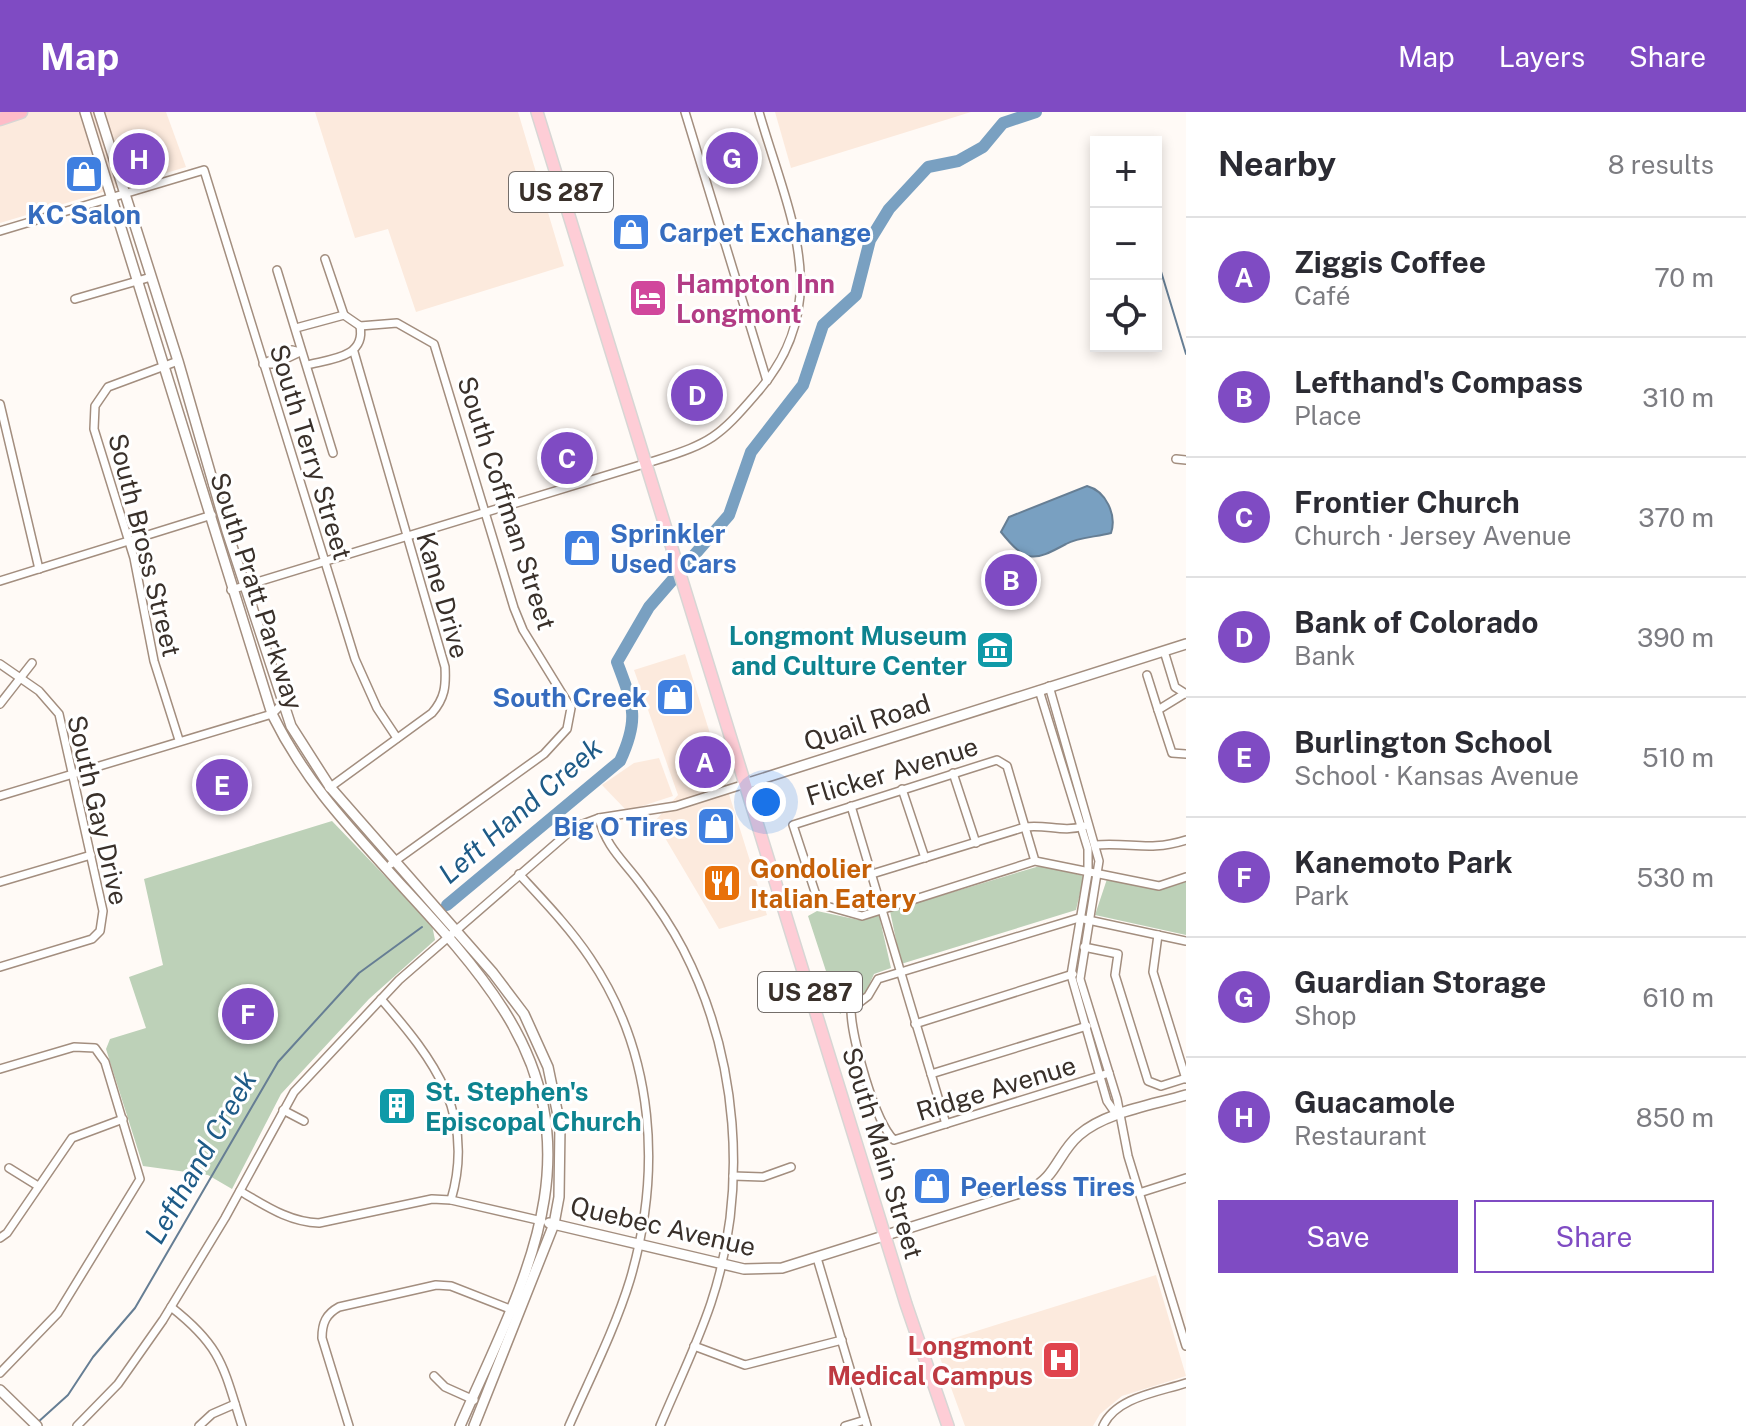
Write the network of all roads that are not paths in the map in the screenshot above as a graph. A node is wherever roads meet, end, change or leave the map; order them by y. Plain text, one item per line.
1 (21, 112) edge
2 (85, 112) edge
3 (99, 112) edge
4 (537, 112) edge
5 (685, 112) edge
6 (759, 112) edge
7 (0, 119) edge
8 (124, 193) junction
9 (112, 197) junction
10 (0, 231) edge
11 (325, 259) dead end
12 (277, 270) dead end
13 (151, 277) junction
14 (137, 282) junction
15 (75, 299) dead end
16 (344, 315) junction
17 (360, 326) junction
18 (296, 328) junction
19 (300, 352) junction
20 (354, 352) junction
21 (178, 361) junction
22 (263, 364) junction
23 (307, 365) junction
24 (164, 367) junction
25 (767, 381) junction
26 (0, 404) edge
27 (333, 453) dead end
28 (1176, 459) dead end
29 (1186, 460) edge
30 (645, 464) junction
31 (221, 512) junction
32 (485, 513) junction
33 (208, 516) junction
34 (405, 538) junction
35 (129, 541) junction
36 (324, 561) junction
37 (39, 569) junction
38 (0, 581) edge
39 (245, 587) junction
40 (231, 590) junction
41 (1186, 644) edge
42 (1164, 651) junction
43 (32, 663) dead end
44 (0, 664) edge
45 (1147, 675) dead end
46 (23, 678) junction
47 (1044, 688) junction
48 (1185, 694) edge
49 (0, 704) edge
50 (282, 704) junction
51 (1158, 710) junction
52 (272, 714) junction
53 (397, 738) junction
54 (179, 740) junction
55 (1186, 754) edge
56 (1073, 765) junction
57 (1064, 768) junction
58 (74, 773) junction
59 (953, 773) junction
60 (745, 784) junction
61 (330, 787) junction
62 (902, 789) junction
63 (319, 794) junction
64 (0, 796) edge
65 (851, 806) junction
66 (599, 818) junction
67 (1086, 825) junction
68 (1025, 827) junction
69 (1186, 840) edge
70 (976, 843) junction
71 (1095, 845) junction
72 (91, 855) junction
73 (925, 858) junction
74 (395, 860) junction
75 (1035, 861) junction
76 (386, 867) junction
77 (1088, 873) junction
78 (519, 874) junction
79 (872, 874) junction
80 (1099, 874) junction
81 (1186, 877) edge
82 (0, 882) edge
83 (882, 909) junction
84 (1079, 918) junction
85 (1090, 920) junction
86 (455, 932) junction
87 (1158, 935) junction
88 (447, 939) junction
89 (1186, 941) edge
90 (1084, 947) junction
91 (0, 967) edge
92 (898, 971) junction
93 (1075, 973) junction
94 (381, 999) junction
95 (915, 1024) junction
96 (1089, 1025) junction
97 (0, 1069) edge
98 (931, 1074) junction
99 (1105, 1075) junction
100 (1186, 1078) edge
101 (1186, 1095) edge
102 (283, 1110) junction
103 (1117, 1116) junction
104 (123, 1119) junction
105 (304, 1121) dead end
106 (946, 1124) junction
107 (791, 1167) dead end
108 (9, 1168) dead end
109 (733, 1176) junction
110 (1186, 1178) edge
111 (38, 1186) junction
112 (240, 1191) junction
113 (1139, 1193) junction
114 (451, 1200) junction
115 (542, 1221) junction
116 (554, 1224) junction
117 (886, 1237) junction
118 (0, 1238) edge
119 (640, 1244) junction
120 (817, 1258) junction
121 (722, 1265) junction
122 (171, 1307) junction
123 (510, 1310) junction
124 (521, 1312) junction
125 (842, 1340) junction
126 (694, 1346) junction
127 (1186, 1346) edge
128 (0, 1373) edge
129 (434, 1376) dead end
130 (1186, 1383) edge
131 (0, 1390) edge
132 (472, 1399) junction
133 (235, 1404) junction
134 (483, 1404) junction
135 (34, 1423) edge
136 (866, 1423) edge
137 (662, 1425) edge
138 (77, 1426) edge
139 (199, 1426) edge
140 (242, 1426) edge
141 (349, 1426) edge
142 (460, 1426) edge
143 (474, 1426) edge
144 (569, 1426) edge
145 (845, 1426) edge
146 (948, 1426) edge
147 (1103, 1426) edge

1 - 7 highway
2 - 9 street, South Pratt Parkway
3 - 8 street, South Pratt Parkway
4 - 30 main road, South Main Street / US 287
5 - 25 street
6 - 25 street
8 - 9 street
8 - 13 street, South Pratt Parkway
8 - 22 street, South Terry Street
9 - 10 street
9 - 14 street, South Pratt Parkway
11 - 16 street
12 - 18 street, South Terry Street
13 - 14 street
13 - 21 street, South Pratt Parkway
14 - 15 street
14 - 24 street, South Pratt Parkway
16 - 17 street
16 - 18 street
17 - 20 street, Kane Drive
17 - 32 street, South Coffman Street
18 - 19 street, South Terry Street
19 - 22 street
19 - 23 street, South Terry Street
20 - 23 street
20 - 34 street, Kane Drive
21 - 24 street, South Bross Street
21 - 31 street, South Pratt Parkway
22 - 36 street, South Terry Street
23 - 27 street, South Terry Street
24 - 33 street, South Pratt Parkway
24 - 35 street, South Bross Street
25 - 30 street
26 - 37 street
28 - 29 street
30 - 32 street
30 - 60 main road, South Main Street / US 287
31 - 33 street
31 - 39 street, South Pratt Parkway
32 - 34 street
32 - 74 street, South Coffman Street
33 - 35 street
33 - 40 street, South Pratt Parkway
34 - 36 street
34 - 53 street, Kane Drive
35 - 37 street
35 - 54 street, South Bross Street
36 - 39 street
36 - 53 street, South Terry Street
37 - 38 street
39 - 40 street
39 - 50 street, South Pratt Parkway
40 - 52 street, South Pratt Parkway
41 - 42 street, Quail Road
42 - 47 street, Quail Road
42 - 48 street
43 - 46 street
44 - 46 street, South Gay Drive
45 - 51 street
46 - 49 street
46 - 58 street, South Gay Drive
47 - 56 street
47 - 57 street
47 - 60 street, Quail Road
48 - 51 street
50 - 52 street
50 - 61 street, South Pratt Parkway
51 - 55 street
52 - 54 street
52 - 63 street, South Pratt Parkway
53 - 61 street, Kane Drive
54 - 58 street
56 - 57 street
56 - 67 street
57 - 67 street
58 - 64 street
58 - 72 street, South Gay Drive
59 - 62 street, Flicker Avenue
59 - 68 street, Flicker Avenue
59 - 70 street
60 - 66 street
60 - 117 main road, South Main Street / US 287
61 - 63 street, Kane Drive
61 - 74 street, South Pratt Parkway
62 - 65 street, Flicker Avenue
62 - 73 street
63 - 76 street, South Pratt Parkway
65 - 79 street
65 - 83 street, Flicker Avenue
66 - 78 street
66 - 109 street
67 - 68 street
67 - 71 street
67 - 77 street
68 - 70 street
68 - 75 street
69 - 71 street
70 - 73 street
71 - 80 street
72 - 82 street
72 - 91 street, South Gay Drive
73 - 79 street
74 - 76 street, South Coffman Street
74 - 86 street, South Pratt Parkway
75 - 77 street
75 - 83 street
76 - 88 street, South Pratt Parkway
77 - 80 street
77 - 84 street
78 - 86 street
78 - 119 street
79 - 83 street
80 - 81 street
80 - 85 street
83 - 92 street
84 - 85 street
84 - 92 street
84 - 93 street
85 - 87 street
85 - 90 street
86 - 88 street
86 - 116 street, South Pratt Parkway
87 - 89 street
87 - 100 street
88 - 94 street
88 - 115 street, South Pratt Parkway
90 - 93 street
90 - 100 street
92 - 95 street
92 - 106 street, Ridge Avenue
93 - 95 street
93 - 96 street
94 - 102 street
94 - 114 street
95 - 98 street
96 - 98 street
96 - 99 street
97 - 104 street
98 - 106 street
99 - 103 street
99 - 106 street, Ridge Avenue
101 - 103 street, Quebec Avenue
102 - 105 street
102 - 112 street
103 - 113 street
103 - 117 street, Quebec Avenue
104 - 111 street
104 - 128 street
107 - 109 street
108 - 111 street
109 - 121 street
110 - 113 street
111 - 118 street
112 - 114 street, Quebec Avenue
112 - 122 street
113 - 127 street
114 - 115 street, Quebec Avenue
115 - 116 street, Quebec Avenue
115 - 123 street, South Pratt Parkway
116 - 119 street, Quebec Avenue
116 - 124 street, South Pratt Parkway
117 - 120 street, Quebec Avenue
117 - 146 main road, South Main Street / US 287
119 - 121 street, Quebec Avenue
119 - 144 street
120 - 121 street, Quebec Avenue
120 - 125 street
121 - 126 street
122 - 133 street
122 - 138 street
123 - 124 street
123 - 132 street, South Pratt Parkway
123 - 141 street
124 - 134 street, South Pratt Parkway
125 - 126 street
125 - 136 street
126 - 137 street
129 - 132 street
130 - 147 street
131 - 135 street
132 - 134 street
132 - 142 street, South Pratt Parkway
133 - 139 street
133 - 140 street
134 - 143 street, South Pratt Parkway
136 - 145 street

